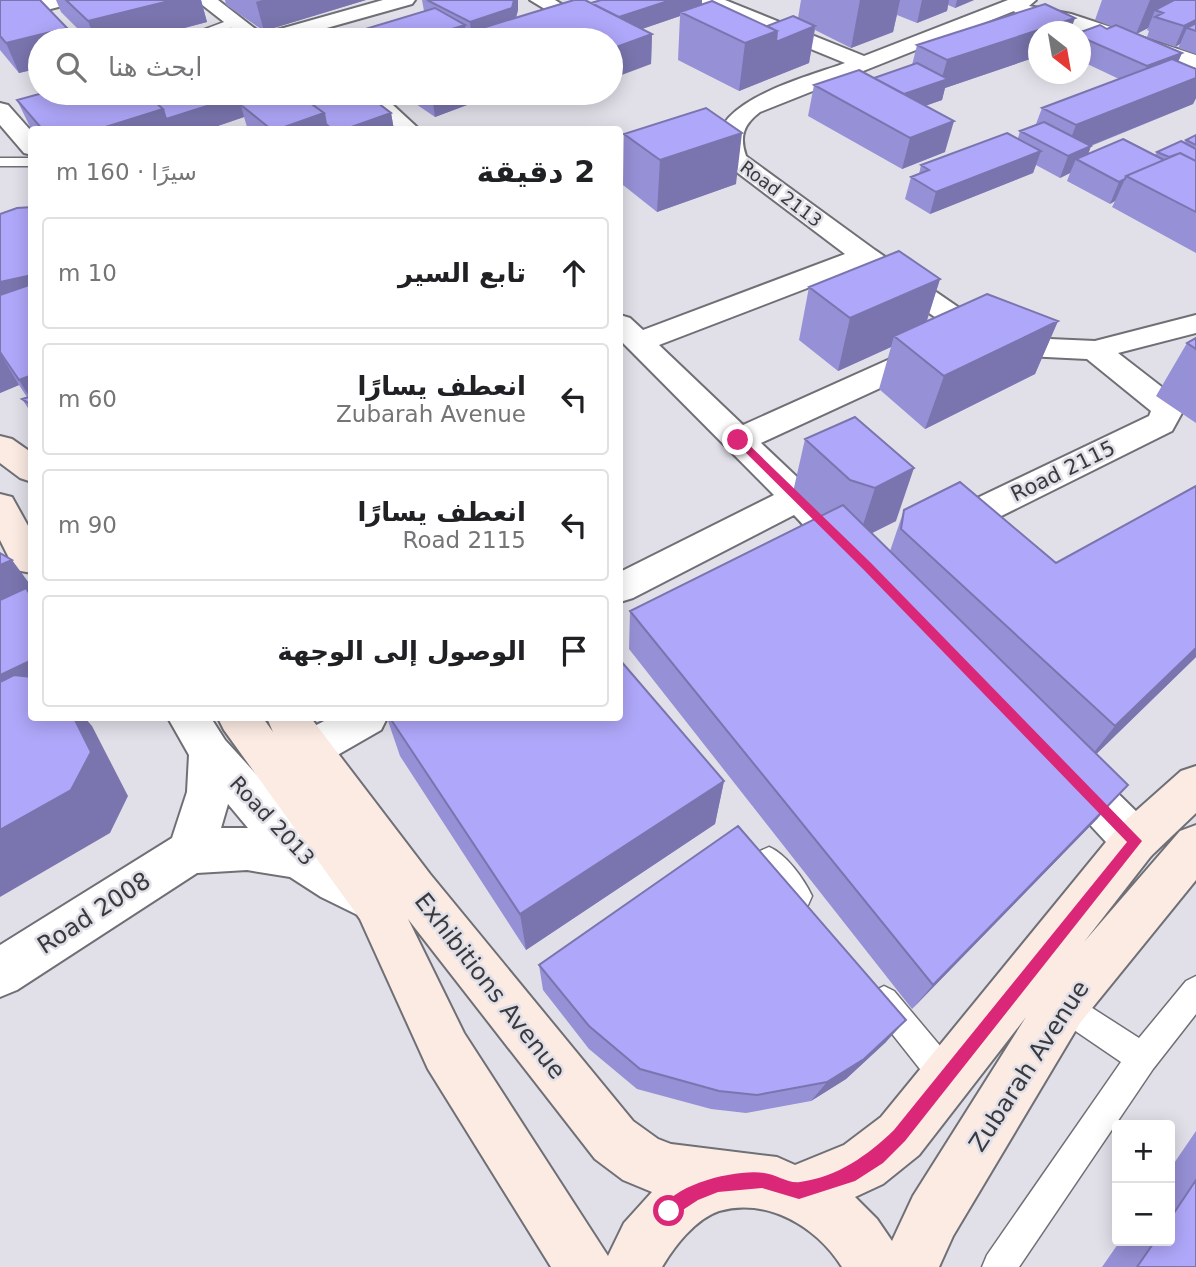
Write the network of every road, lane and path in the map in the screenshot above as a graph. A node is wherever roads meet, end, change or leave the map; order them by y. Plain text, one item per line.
1 (63, 0) edge
2 (206, 0) edge
3 (405, 0) edge
4 (540, 0) edge
5 (708, 0) edge
6 (1026, 0) edge
7 (996, 11) junction
8 (0, 16) edge
9 (587, 20) joint
10 (232, 23) junction
11 (217, 28) edge
12 (240, 28) edge
13 (305, 28) edge
14 (561, 28) edge
15 (1196, 62) edge
16 (863, 63) junction
17 (339, 105) edge
18 (383, 105) edge
19 (0, 110) edge
20 (278, 126) edge
21 (405, 126) edge
22 (28, 143) edge
23 (0, 162) edge
24 (28, 162) edge
25 (865, 257) junction
26 (1195, 326) edge
27 (977, 332) junction
28 (626, 333) edge
29 (1095, 350) junction
30 (738, 440) junction
31 (0, 447) edge
32 (28, 467) edge
33 (0, 481) edge
34 (797, 498) junction
35 (28, 503) edge
36 (0, 506) edge
37 (20, 555) edge
38 (623, 586) edge
39 (353, 721) edge
40 (213, 729) edge
41 (299, 733) edge
42 (1049, 753) edge
43 (1196, 785) edge
44 (1135, 841) junction
45 (1196, 846) edge
46 (188, 853) junction
47 (304, 860) junction
48 (769, 860) edge
49 (376, 903) junction
50 (811, 912) edge
51 (0, 973) edge
52 (870, 984) edge
53 (1196, 991) edge
54 (1062, 1005) junction
55 (1142, 1058) junction
56 (946, 1077) junction
57 (744, 1180) junction
58 (799, 1191) junction
59 (584, 1267) edge
60 (632, 1267) edge
61 (876, 1267) edge
62 (910, 1267) edge
63 (999, 1267) edge

1 - 8 street
2 - 10 street
3 - 13 street
4 - 9 street
5 - 16 street
6 - 7 street, Road 2113
7 - 15 street
7 - 16 street, Road 2113
9 - 14 main road
10 - 11 lane
10 - 12 street
16 - 25 street, Road 2113
17 - 20 main road
18 - 21 street
19 - 22 street
23 - 24 lane
25 - 27 street, Road 2113
25 - 28 street, Road 2115
26 - 29 street, Road 2113
27 - 29 street, Road 2113
27 - 30 street
28 - 30 street, Road 2115
29 - 34 street, Road 2115
30 - 34 street, Road 2115
31 - 32 main road
33 - 35 main road
34 - 38 street
36 - 37 main road
39 - 41 street
40 - 46 street
40 - 47 street, Road 2013
40 - 49 main road, Exhibitions Avenue
41 - 57 main road, Exhibitions Avenue
42 - 44 street
43 - 44 main road
44 - 56 main road
45 - 54 main road, Zubarah Avenue
46 - 47 street, Road 2008
46 - 51 street, Road 2008
47 - 49 street, Road 2013
48 - 50 lane
49 - 59 main road, Exhibitions Avenue
52 - 56 lane
53 - 55 lane
54 - 55 lane
54 - 62 main road, Zubarah Avenue
55 - 63 lane
56 - 58 main road
57 - 58 main road, Exhibitions Avenue
57 - 60 main road
58 - 61 main road, Exhibitions Avenue

